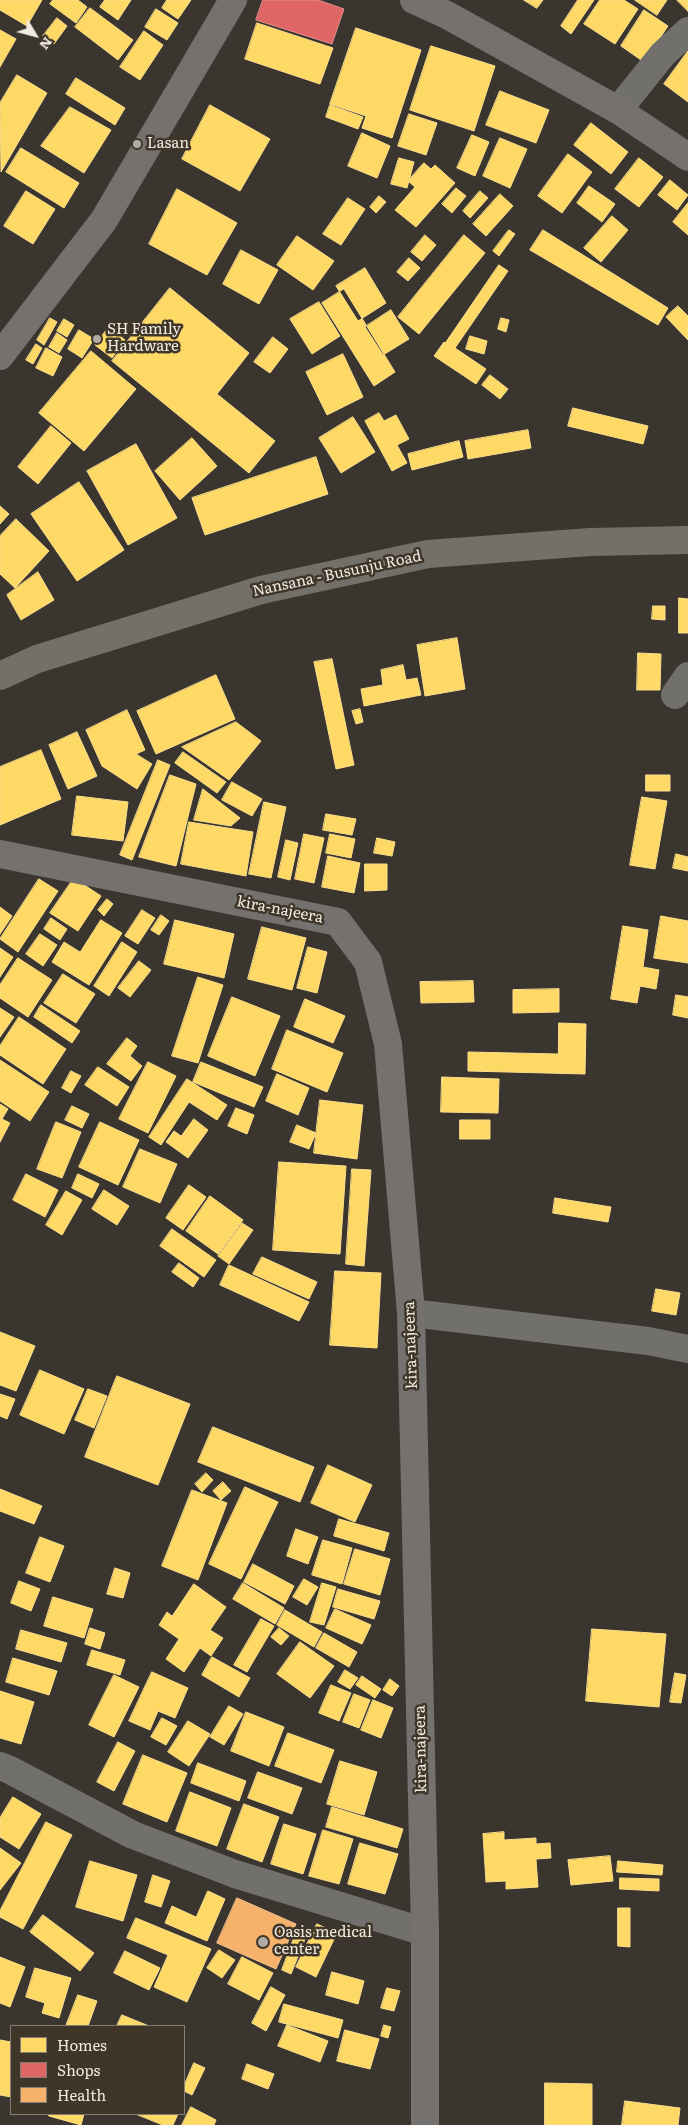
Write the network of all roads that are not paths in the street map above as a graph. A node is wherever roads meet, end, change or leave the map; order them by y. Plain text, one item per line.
1 (233, 0) edge
2 (414, 0) edge
3 (688, 31) edge
4 (618, 110) junction
5 (688, 157) edge
6 (0, 356) edge
7 (688, 540) edge
8 (0, 676) edge
9 (0, 854) edge
10 (410, 1313) junction
11 (688, 1348) edge
12 (0, 1766) edge
13 (425, 1932) junction
14 (425, 2125) edge

1 - 6 street
2 - 4 street
3 - 4 street
4 - 5 street
7 - 8 main road, Nansana - Busunju Road
9 - 10 street, kira-najeera
10 - 11 street
10 - 13 street, kira-najeera
12 - 13 street
13 - 14 street, kira-najeera

